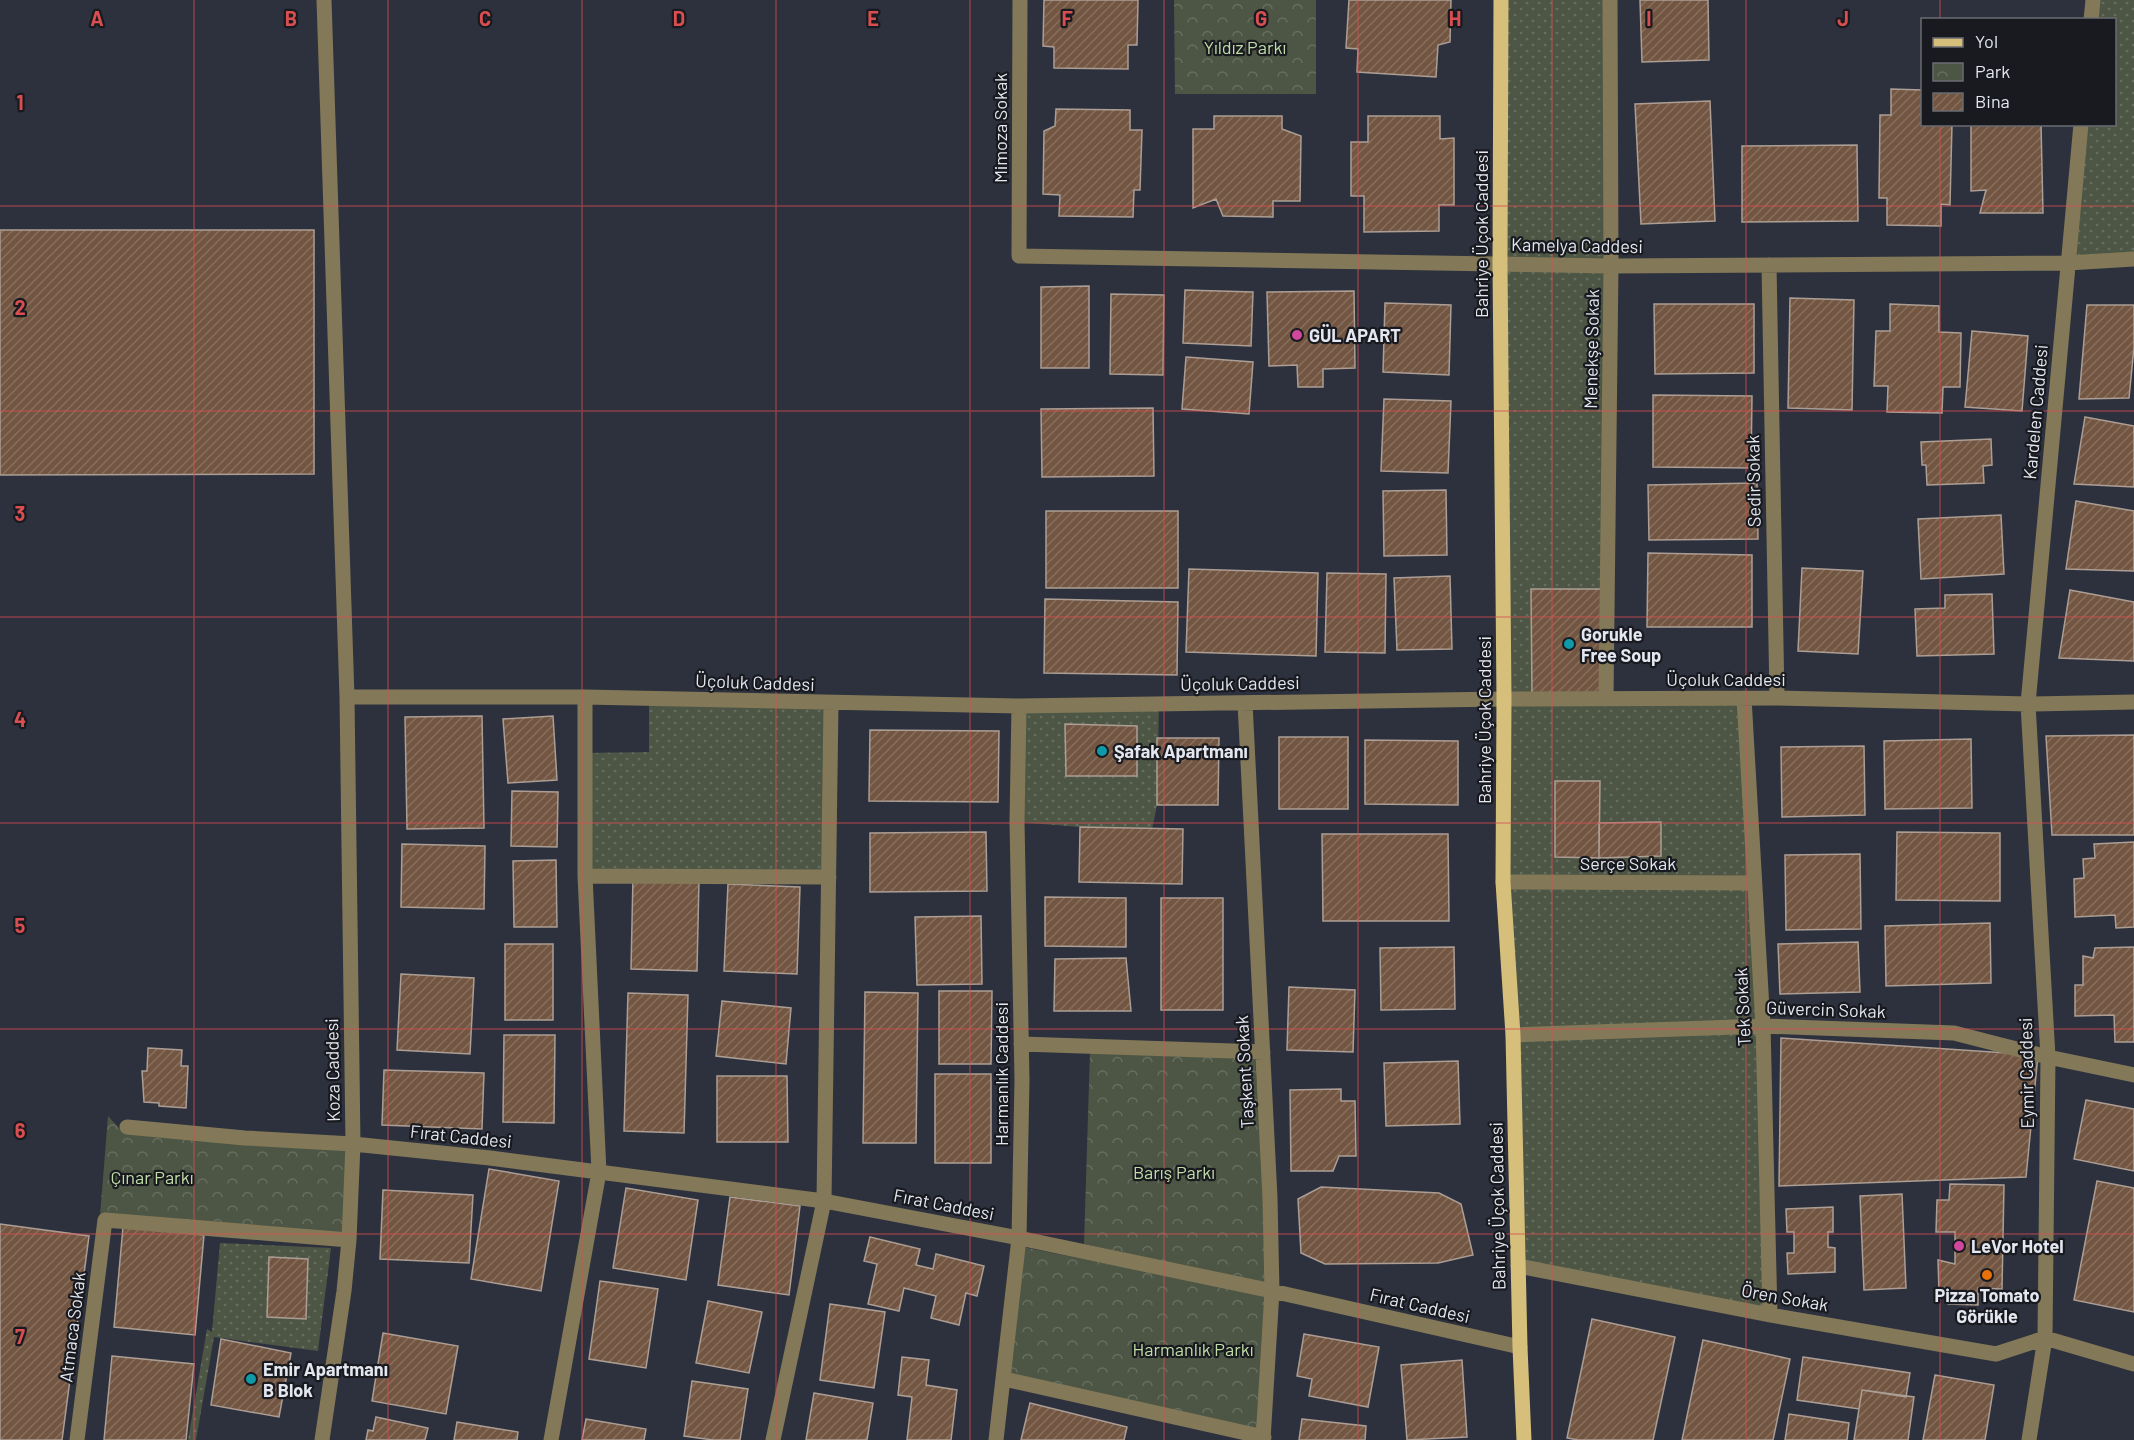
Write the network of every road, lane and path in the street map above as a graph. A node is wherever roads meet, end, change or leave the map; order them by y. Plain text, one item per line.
1 (324, 0) edge
2 (1020, 0) edge
3 (1502, 0) edge
4 (1610, 0) edge
5 (2093, 0) edge
6 (2091, 18) edge
7 (2081, 126) edge
8 (1020, 256) joint
9 (2134, 259) edge
10 (2068, 263) junction
11 (1500, 264) junction
12 (1768, 265) junction
13 (1611, 266) junction
14 (347, 697) junction
15 (585, 697) junction
16 (1743, 698) junction
17 (1777, 698) junction
18 (1504, 699) junction
19 (1606, 699) junction
20 (2134, 702) edge
21 (1245, 703) junction
22 (831, 704) junction
23 (2028, 704) junction
24 (1019, 706) junction
25 (585, 876) junction
26 (829, 877) junction
27 (1503, 882) junction
28 (1754, 883) junction
29 (1763, 1026) junction
30 (1513, 1035) junction
31 (1021, 1044) junction
32 (1263, 1052) junction
33 (2048, 1057) junction
34 (2134, 1075) edge
35 (127, 1126) dead end
36 (353, 1144) junction
37 (599, 1172) junction
38 (824, 1201) junction
39 (1019, 1238) junction
40 (349, 1240) junction
41 (1518, 1266) junction
42 (1272, 1291) junction
43 (1770, 1315) junction
44 (2045, 1338) junction
45 (1520, 1347) junction
46 (2134, 1364) edge
47 (1004, 1379) junction
48 (1264, 1439) edge
49 (77, 1440) edge
50 (322, 1440) edge
51 (551, 1440) edge
52 (773, 1440) edge
53 (996, 1440) edge
54 (1524, 1440) edge
55 (2029, 1440) edge

1 - 14 street, Koza Caddesi
2 - 8 street, Mimoza Sokak
3 - 11 main road, Bahriye Üçok Caddesi
4 - 13 street, Menekşe Sokak
5 - 6 street
7 - 10 street, Kardelen Caddesi
8 - 11 street, Kamelya Caddesi
9 - 10 street, Kamelya Caddesi
10 - 12 street, Kamelya Caddesi
10 - 23 street, Kardelen Caddesi
11 - 13 street, Kamelya Caddesi
11 - 18 main road, Bahriye Üçok Caddesi
12 - 13 street, Kamelya Caddesi
12 - 17 street, Sedir Sokak
13 - 19 street, Menekşe Sokak
14 - 15 street, Üçoluk Caddesi
14 - 36 street, Koza Caddesi
15 - 22 street, Üçoluk Caddesi
15 - 25 street
16 - 17 street, Üçoluk Caddesi
16 - 19 street, Üçoluk Caddesi
16 - 28 street, Tek Sokak
17 - 23 street, Üçoluk Caddesi
18 - 19 street, Üçoluk Caddesi
18 - 21 street, Üçoluk Caddesi
18 - 27 main road, Bahriye Üçok Caddesi
20 - 23 street, Üçoluk Caddesi
21 - 24 street, Üçoluk Caddesi
21 - 32 street, Taşkent Sokak
22 - 24 street, Üçoluk Caddesi
22 - 26 street
23 - 33 street, Eymir Caddesi
24 - 31 street, Harmanlık Caddesi
25 - 26 street
25 - 37 street
26 - 38 street
27 - 28 street, Serçe Sokak
27 - 30 main road, Bahriye Üçok Caddesi
28 - 29 street, Tek Sokak
29 - 30 street, Güvercin Sokak
29 - 33 street, Güvercin Sokak
29 - 43 street, Tek Sokak
30 - 41 main road, Bahriye Üçok Caddesi
31 - 32 street
31 - 39 street, Harmanlık Caddesi
32 - 42 street, Taşkent Sokak
33 - 34 street, Güvercin Sokak
33 - 44 street, Eymir Caddesi
35 - 36 street, Fırat Caddesi
36 - 37 street, Fırat Caddesi
36 - 40 street, Koza Caddesi
37 - 38 street, Fırat Caddesi
37 - 51 street
38 - 39 street, Fırat Caddesi
38 - 52 street
39 - 42 street, Fırat Caddesi
39 - 47 street, Harmanlık Caddesi
40 - 49 street, Atmaca Sokak
40 - 50 street, Koza Caddesi
41 - 43 street, Ören Sokak
41 - 45 main road, Bahriye Üçok Caddesi
42 - 45 street, Fırat Caddesi
42 - 48 street, Taşkent Sokak
43 - 44 street, Ören Sokak
44 - 46 street
44 - 55 street, Eymir Caddesi
45 - 54 main road, Bahriye Üçok Caddesi
47 - 48 street
47 - 53 street, Harmanlık Caddesi

